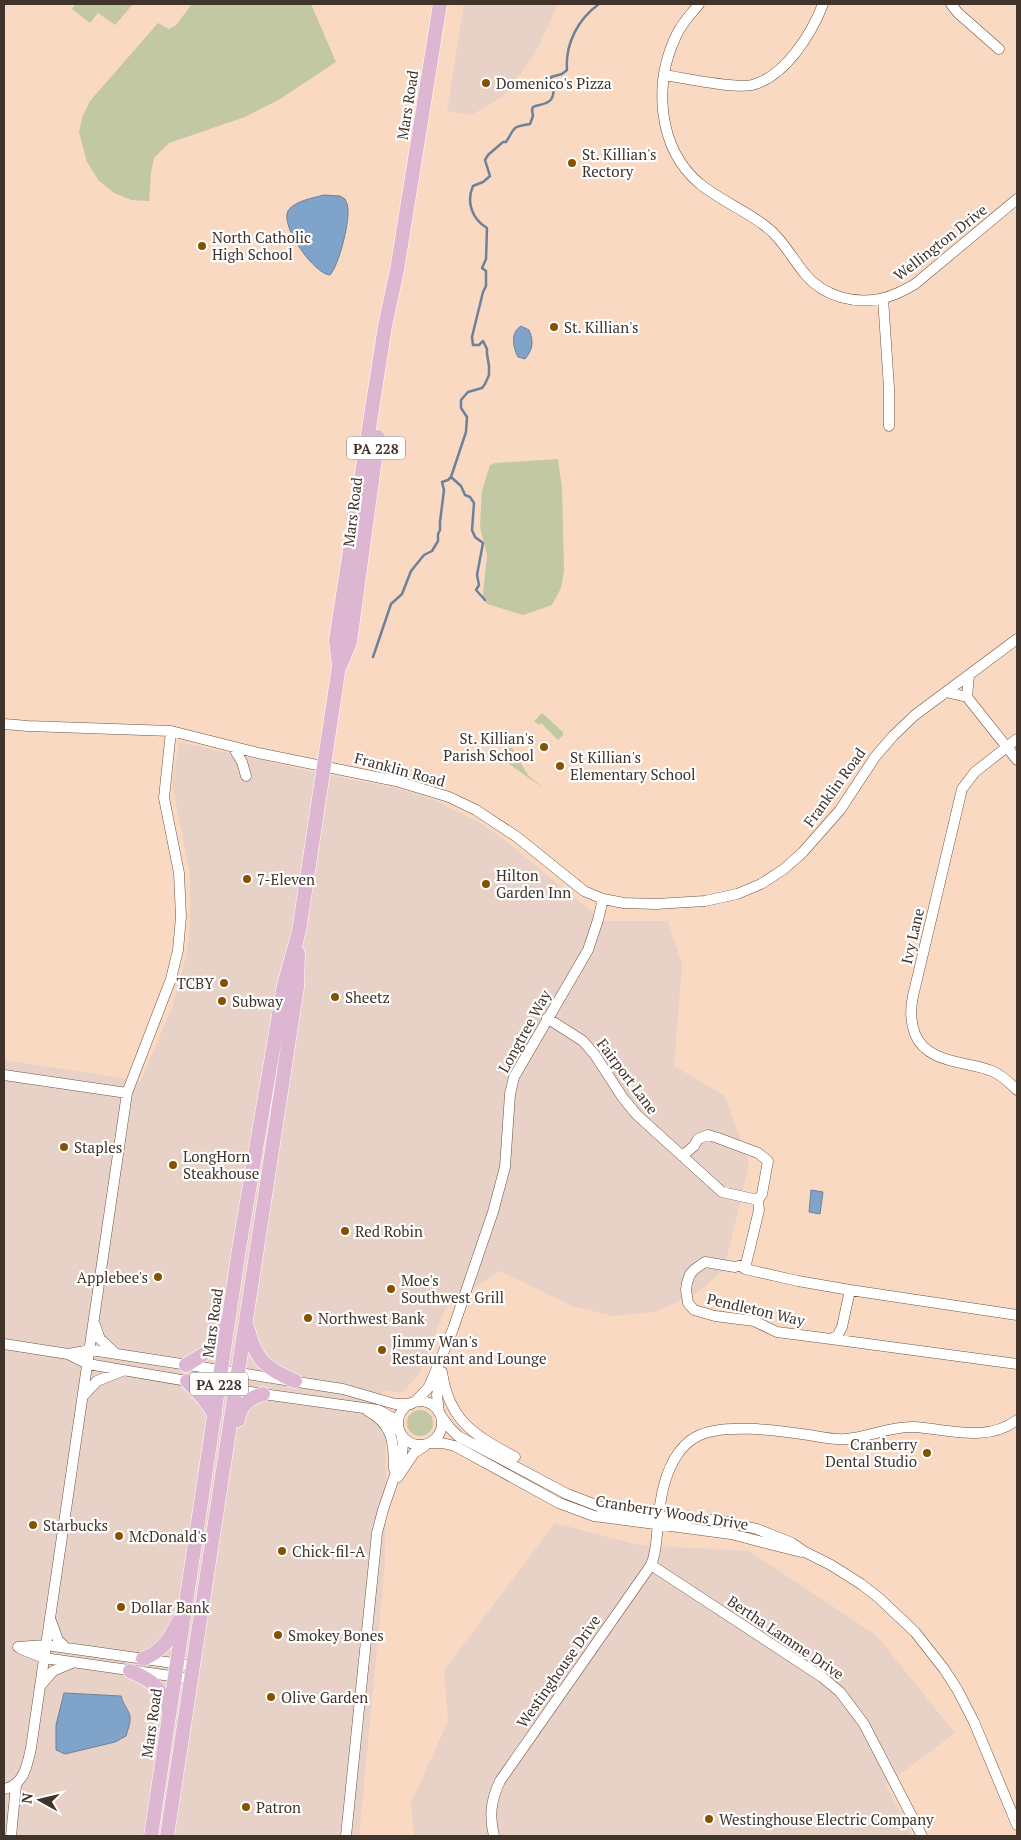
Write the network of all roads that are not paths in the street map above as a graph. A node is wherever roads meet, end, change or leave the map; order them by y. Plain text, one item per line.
1 (440, 4) edge
2 (699, 4) edge
3 (823, 4) edge
4 (951, 4) edge
5 (999, 50) dead end
6 (664, 75) junction
7 (1017, 199) edge
8 (883, 298) junction
9 (889, 426) dead end
10 (1017, 639) edge
11 (969, 674) junction
12 (946, 692) junction
13 (967, 697) junction
14 (4, 724) edge
15 (171, 731) junction
16 (1017, 739) edge
17 (233, 746) junction
18 (1007, 747) junction
19 (253, 752) junction
20 (1017, 760) edge
21 (324, 767) junction
22 (602, 899) junction
23 (298, 935) junction
24 (547, 1018) junction
25 (4, 1075) edge
26 (1017, 1090) edge
27 (127, 1093) junction
28 (682, 1156) junction
29 (758, 1200) junction
30 (741, 1266) junction
31 (850, 1290) junction
32 (1017, 1316) edge
33 (229, 1319) junction
34 (95, 1323) junction
35 (246, 1323) junction
36 (453, 1329) junction
37 (831, 1339) junction
38 (4, 1344) edge
39 (91, 1350) junction
40 (68, 1354) junction
41 (116, 1354) junction
42 (88, 1364) junction
43 (1017, 1364) edge
44 (186, 1365) junction
45 (124, 1370) junction
46 (221, 1371) junction
47 (442, 1372) junction
48 (239, 1373) junction
49 (187, 1381) junction
50 (294, 1381) junction
51 (219, 1386) junction
52 (236, 1389) junction
53 (264, 1394) junction
54 (83, 1398) junction
55 (413, 1403) junction
56 (360, 1408) junction
57 (440, 1414) junction
58 (215, 1415) junction
59 (1017, 1420) edge
60 (400, 1432) junction
61 (428, 1444) junction
62 (504, 1459) junction
63 (498, 1468) junction
64 (391, 1488) junction
65 (578, 1498) junction
66 (658, 1521) junction
67 (214, 1526) junction
68 (650, 1565) junction
69 (184, 1610) junction
70 (50, 1617) junction
71 (46, 1645) junction
72 (66, 1648) junction
73 (44, 1658) junction
74 (143, 1659) junction
75 (75, 1662) junction
76 (175, 1670) junction
77 (130, 1671) junction
78 (193, 1673) junction
79 (40, 1687) junction
80 (169, 1712) junction
81 (16, 1785) junction
82 (4, 1789) edge
83 (1017, 1825) edge
84 (10, 1836) edge
85 (151, 1836) edge
86 (167, 1836) edge
87 (346, 1836) edge
88 (494, 1836) edge
89 (922, 1836) edge

1 - 21 main road, Mars Road / PA 228
2 - 6 street, Wellington Drive
3 - 6 street
4 - 5 street
6 - 8 street, Wellington Drive
7 - 8 street, Wellington Drive
8 - 9 street
10 - 11 street, Franklin Road
11 - 12 street, Franklin Road
11 - 13 street
12 - 13 street
12 - 22 street, Franklin Road
13 - 18 street
14 - 15 street, Franklin Road
15 - 17 street, Franklin Road
15 - 27 street
16 - 18 street, Ivy Lane
17 - 19 street, Franklin Road
17 - 19 street
18 - 20 street
18 - 26 street, Ivy Lane
19 - 21 street, Franklin Road
21 - 22 street, Franklin Road
21 - 23 main road, Mars Road / PA 228
22 - 24 street, Longtree Way
23 - 33 main road, Mars Road / PA 228
23 - 35 main road, Mars Road / PA 228
24 - 28 street, Fairport Lane
24 - 36 street, Longtree Way
25 - 27 street
27 - 34 street
28 - 29 street, Fairport Lane
28 - 29 street
29 - 30 street
30 - 31 street, Pendleton Way
30 - 37 street, Pendleton Way
31 - 32 street
31 - 37 street
33 - 44 main road
33 - 46 main road, Mars Road / PA 228
34 - 39 street
34 - 41 street
35 - 48 main road, Mars Road / PA 228
35 - 50 main road
36 - 47 street
36 - 55 street
37 - 43 street, Pendleton Way
38 - 40 street
39 - 40 street
39 - 41 street
39 - 42 street
40 - 42 street
41 - 44 street
42 - 45 street
42 - 54 street
44 - 46 street
45 - 49 street
45 - 54 street
46 - 48 street
46 - 51 main road, Mars Road / PA 228
47 - 57 street
47 - 65 street
48 - 50 street
48 - 52 main road, Mars Road / PA 228
49 - 51 street
49 - 58 main road
50 - 55 street
51 - 52 street
51 - 58 main road, Mars Road / PA 228
52 - 53 street
52 - 67 main road, Mars Road / PA 228
53 - 56 street
53 - 67 main road
54 - 70 street
55 - 57 street
55 - 60 street
56 - 60 street
56 - 64 street
57 - 61 street
57 - 62 street, Cranberry Woods Drive
58 - 69 main road, Mars Road / PA 228
59 - 66 street
60 - 61 street
60 - 64 street
61 - 63 street, Cranberry Woods Drive
61 - 64 street
62 - 63 street
62 - 65 street, Cranberry Woods Drive
63 - 66 street, Cranberry Woods Drive
64 - 87 street
65 - 66 street, Cranberry Woods Drive
66 - 68 street, Westinghouse Drive
66 - 83 street, Cranberry Woods Drive
67 - 78 main road, Mars Road / PA 228
68 - 88 street, Westinghouse Drive
68 - 89 street, Bertha Lamme Drive
69 - 74 main road
69 - 76 main road, Mars Road / PA 228
70 - 71 street
70 - 72 street
71 - 72 street
71 - 73 street
71 - 73 street
72 - 74 street
73 - 75 street
73 - 79 street
74 - 76 street
75 - 77 street
75 - 79 street
76 - 77 street
76 - 78 street
76 - 80 main road, Mars Road / PA 228
77 - 80 main road
78 - 86 main road, Mars Road / PA 228
79 - 81 street
80 - 85 main road, Mars Road / PA 228
81 - 82 street
81 - 84 street

